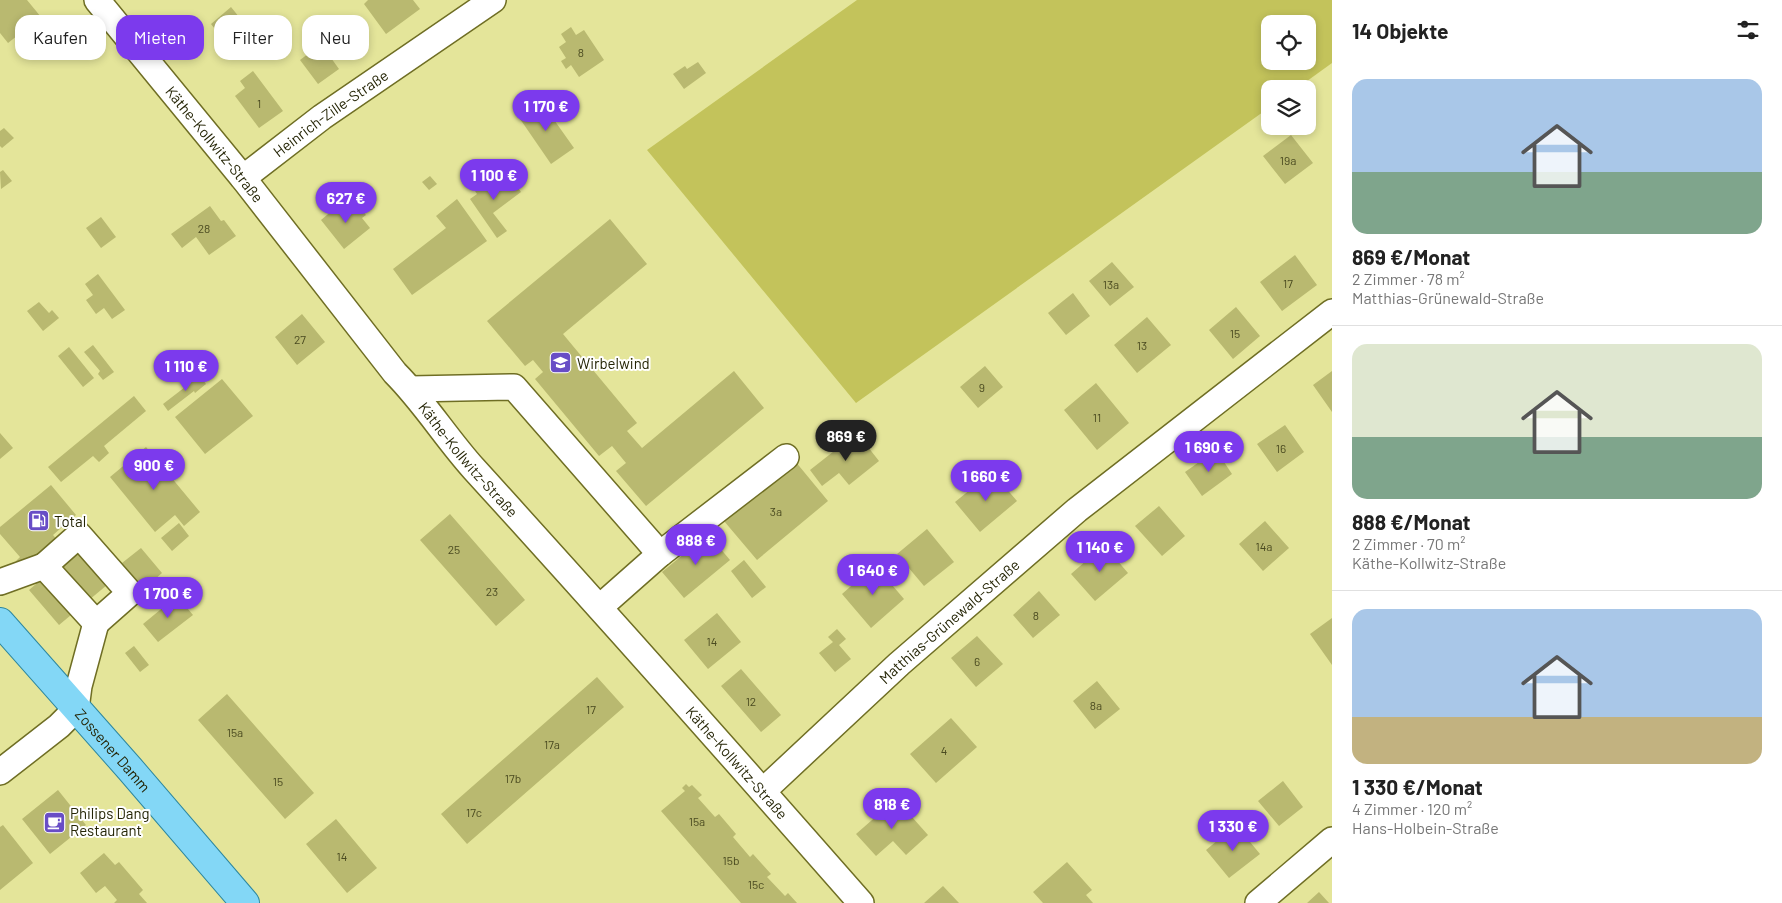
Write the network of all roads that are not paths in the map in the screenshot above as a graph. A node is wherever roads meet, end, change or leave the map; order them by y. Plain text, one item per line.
1 (97, 0) edge
2 (493, 0) edge
3 (243, 178) junction
4 (1332, 312) edge
5 (411, 389) junction
6 (786, 457) dead end
7 (660, 554) junction
8 (44, 566) junction
9 (0, 582) edge
10 (600, 607) junction
11 (0, 622) edge
12 (96, 623) junction
13 (76, 709) junction
14 (0, 772) edge
15 (763, 791) junction
16 (1332, 840) edge
17 (245, 903) edge
18 (861, 903) edge
19 (1258, 903) edge

1 - 3 street, Käthe-Kollwitz-Straße
2 - 3 street, Heinrich-Zille-Straße
3 - 5 street, Käthe-Kollwitz-Straße
4 - 15 street, Matthias-Grünewald-Straße
5 - 7 street
5 - 10 street, Käthe-Kollwitz-Straße
6 - 7 street
7 - 10 street
8 - 9 street
8 - 12 street
8 - 12 street
10 - 15 street, Käthe-Kollwitz-Straße
11 - 13 main road, Zossener Damm
12 - 13 street
13 - 14 street
13 - 17 main road, Zossener Damm
15 - 18 street, Käthe-Kollwitz-Straße
16 - 19 street

